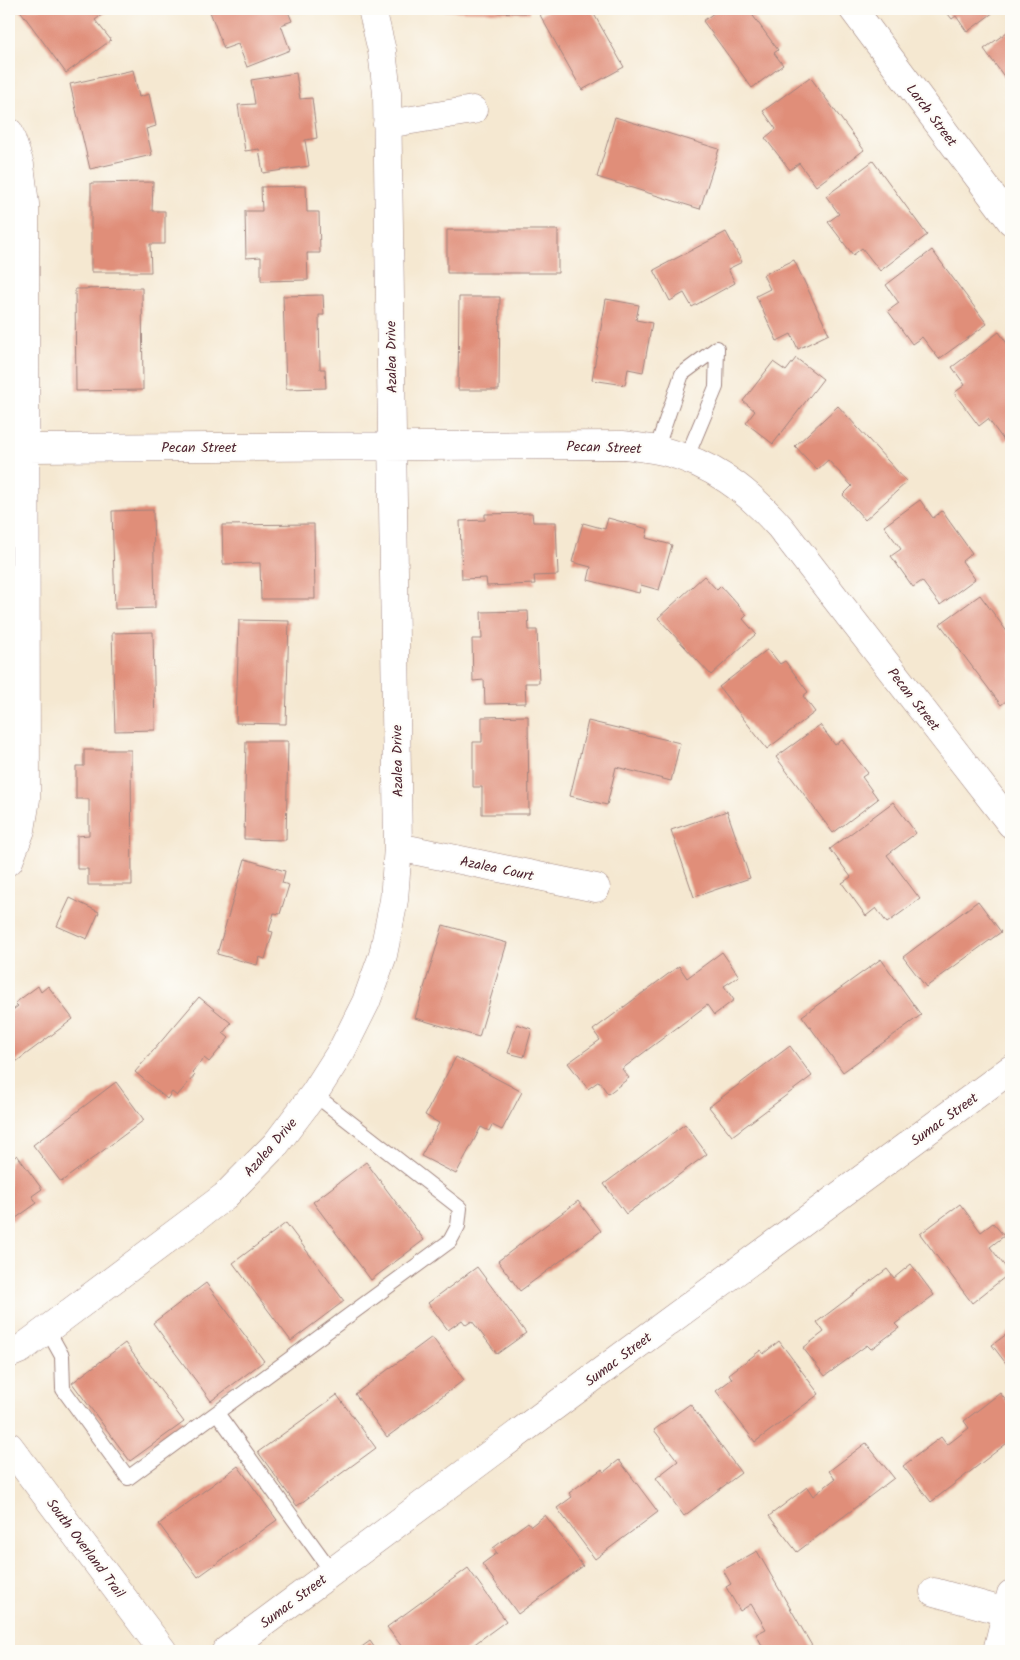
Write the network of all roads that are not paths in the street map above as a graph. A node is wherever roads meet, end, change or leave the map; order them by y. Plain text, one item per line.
1 (372, 9) edge
2 (853, 9) edge
3 (474, 110) dead end
4 (387, 124) junction
5 (9, 132) edge
6 (1011, 221) edge
7 (392, 446) junction
8 (26, 448) junction
9 (656, 450) junction
10 (686, 458) junction
11 (1011, 824) edge
12 (398, 847) junction
13 (9, 861) edge
14 (596, 888) dead end
15 (1011, 1069) edge
16 (314, 1094) junction
17 (47, 1328) junction
18 (9, 1354) edge
19 (216, 1412) junction
20 (9, 1446) edge
21 (332, 1572) junction
22 (934, 1592) dead end
23 (1009, 1603) edge
24 (163, 1651) edge
25 (226, 1651) edge
26 (997, 1651) edge

1 - 4 street, Azalea Drive
2 - 6 street, Larch Street
3 - 4 street
4 - 7 street, Azalea Drive
5 - 8 street
7 - 8 street, Pecan Street
7 - 9 street, Pecan Street
7 - 12 street, Azalea Drive
8 - 13 street
9 - 10 street, Pecan Street
9 - 10 lane
10 - 11 street, Pecan Street
12 - 14 street, Azalea Court
12 - 16 street, Azalea Drive
15 - 21 street, Sumac Street
16 - 17 street, Azalea Drive
16 - 19 lane
17 - 18 street, Azalea Drive
17 - 19 lane
19 - 21 lane
20 - 24 street, South Overland Trail
21 - 25 street, Sumac Street
22 - 23 street
23 - 26 street

